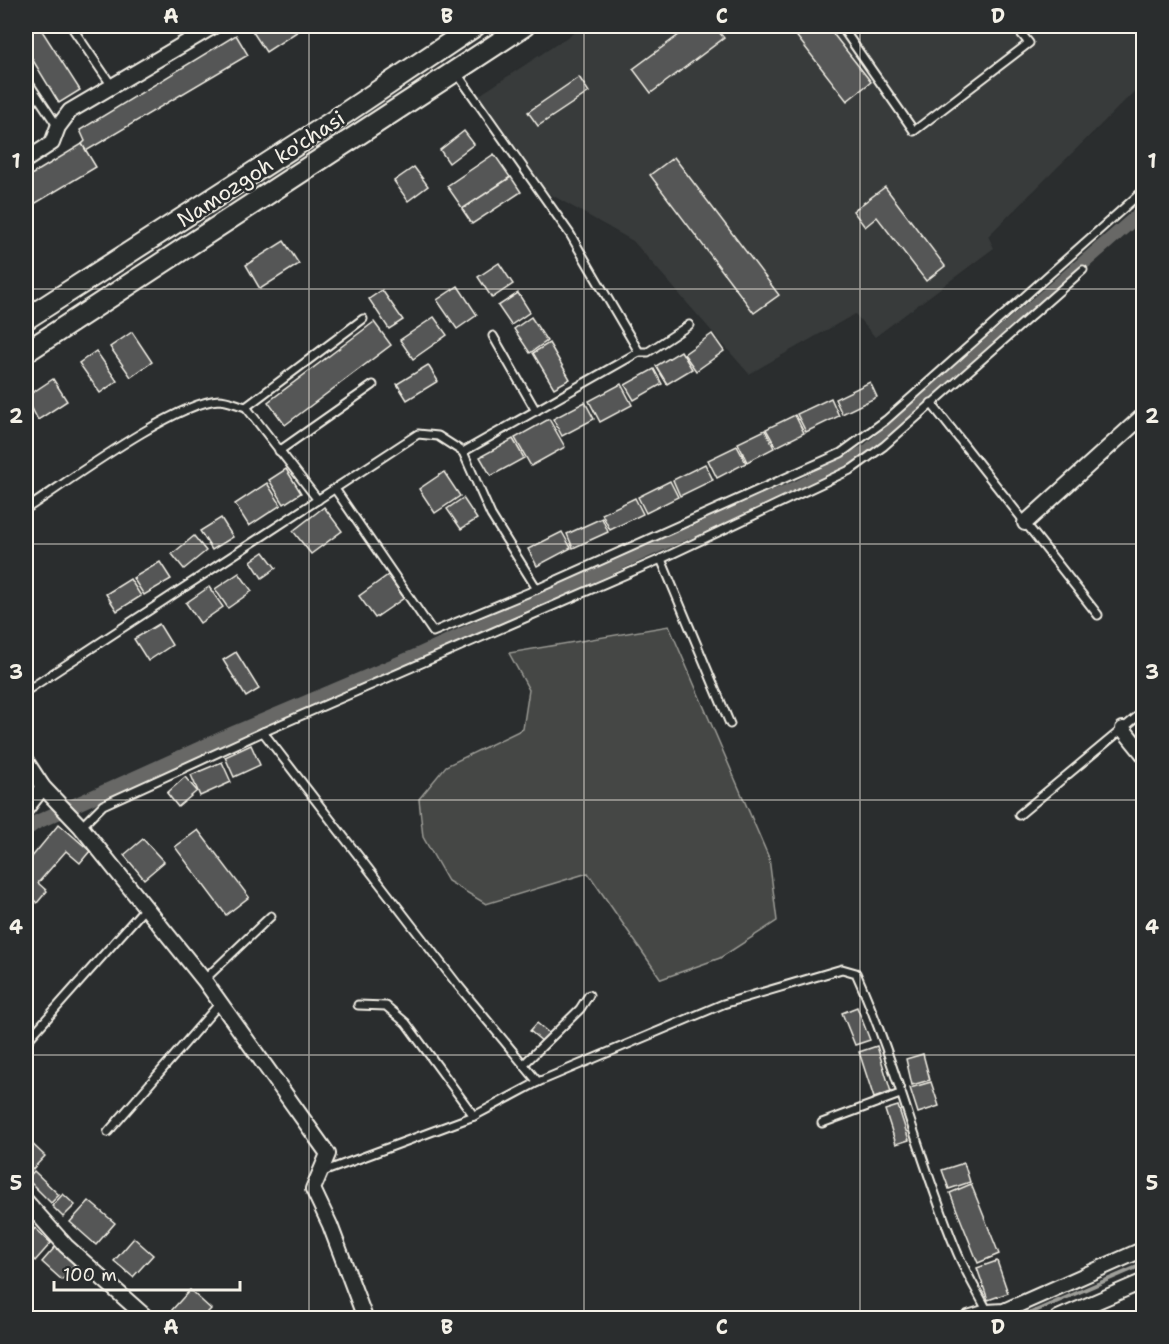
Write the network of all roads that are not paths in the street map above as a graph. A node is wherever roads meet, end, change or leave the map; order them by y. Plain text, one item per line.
1 (71, 26) edge
2 (214, 26) edge
3 (524, 26) edge
4 (841, 26) edge
5 (1015, 26) edge
6 (196, 30) edge
7 (484, 32) edge
8 (455, 70) junction
9 (26, 79) edge
10 (112, 86) junction
11 (58, 127) junction
12 (26, 160) edge
13 (1143, 189) edge
14 (1083, 270) dead end
15 (97, 273) junction
16 (112, 296) junction
17 (26, 319) edge
18 (363, 319) dead end
19 (689, 325) dead end
20 (493, 336) dead end
21 (26, 352) edge
22 (639, 352) junction
23 (373, 385) dead end
24 (931, 403) junction
25 (246, 407) junction
26 (536, 411) junction
27 (1143, 415) edge
28 (279, 451) junction
29 (463, 452) junction
30 (335, 489) junction
31 (318, 500) junction
32 (26, 509) edge
33 (1025, 523) junction
34 (661, 559) junction
35 (537, 589) junction
36 (1098, 615) dead end
37 (26, 691) edge
38 (1143, 711) edge
39 (730, 724) dead end
40 (1123, 729) junction
41 (263, 732) junction
42 (1143, 754) edge
43 (26, 762) edge
44 (45, 788) junction
45 (26, 809) edge
46 (1019, 815) dead end
47 (81, 828) junction
48 (145, 908) junction
49 (272, 916) dead end
50 (204, 980) junction
51 (589, 995) dead end
52 (220, 1003) junction
53 (358, 1005) dead end
54 (26, 1042) edge
55 (525, 1063) junction
56 (538, 1082) junction
57 (900, 1094) junction
58 (474, 1116) junction
59 (822, 1123) dead end
60 (108, 1132) dead end
61 (320, 1173) junction
62 (26, 1202) edge
63 (1143, 1249) edge
64 (1143, 1284) edge
65 (989, 1315) edge
66 (147, 1318) edge
67 (365, 1318) edge
68 (968, 1318) edge
69 (1058, 1318) edge

1 - 10 lane
2 - 6 street
3 - 7 main road, Namozgoh ko'chasi
4 - 5 lane
6 - 10 street
7 - 8 main road, Namozgoh ko'chasi
7 - 15 main road, Namozgoh ko'chasi
8 - 16 main road, Namozgoh ko'chasi
8 - 22 lane
9 - 11 lane
10 - 11 street
11 - 12 street
13 - 35 lane
14 - 24 lane
15 - 16 main road
15 - 17 main road, Namozgoh ko'chasi
16 - 21 main road, Namozgoh ko'chasi
18 - 25 lane
19 - 22 lane
20 - 26 lane
22 - 26 lane
23 - 28 lane
24 - 33 lane
24 - 34 lane
25 - 28 lane
25 - 32 lane
26 - 29 lane
27 - 33 street
28 - 31 lane
29 - 30 lane
29 - 35 lane
30 - 31 lane
30 - 35 lane
31 - 37 lane
33 - 36 lane
34 - 39 lane
34 - 41 lane
38 - 40 lane
40 - 42 street
40 - 46 lane
41 - 47 lane
41 - 55 lane
43 - 44 street
44 - 45 street
44 - 47 street
47 - 48 street
48 - 50 street
48 - 54 lane
49 - 50 lane
50 - 52 street
51 - 55 lane
52 - 60 lane
52 - 61 street
53 - 58 lane
55 - 56 lane
56 - 57 lane
56 - 58 lane
57 - 59 lane
57 - 65 lane
58 - 61 lane
61 - 67 street
62 - 66 street
63 - 65 street
64 - 69 street
65 - 68 street

